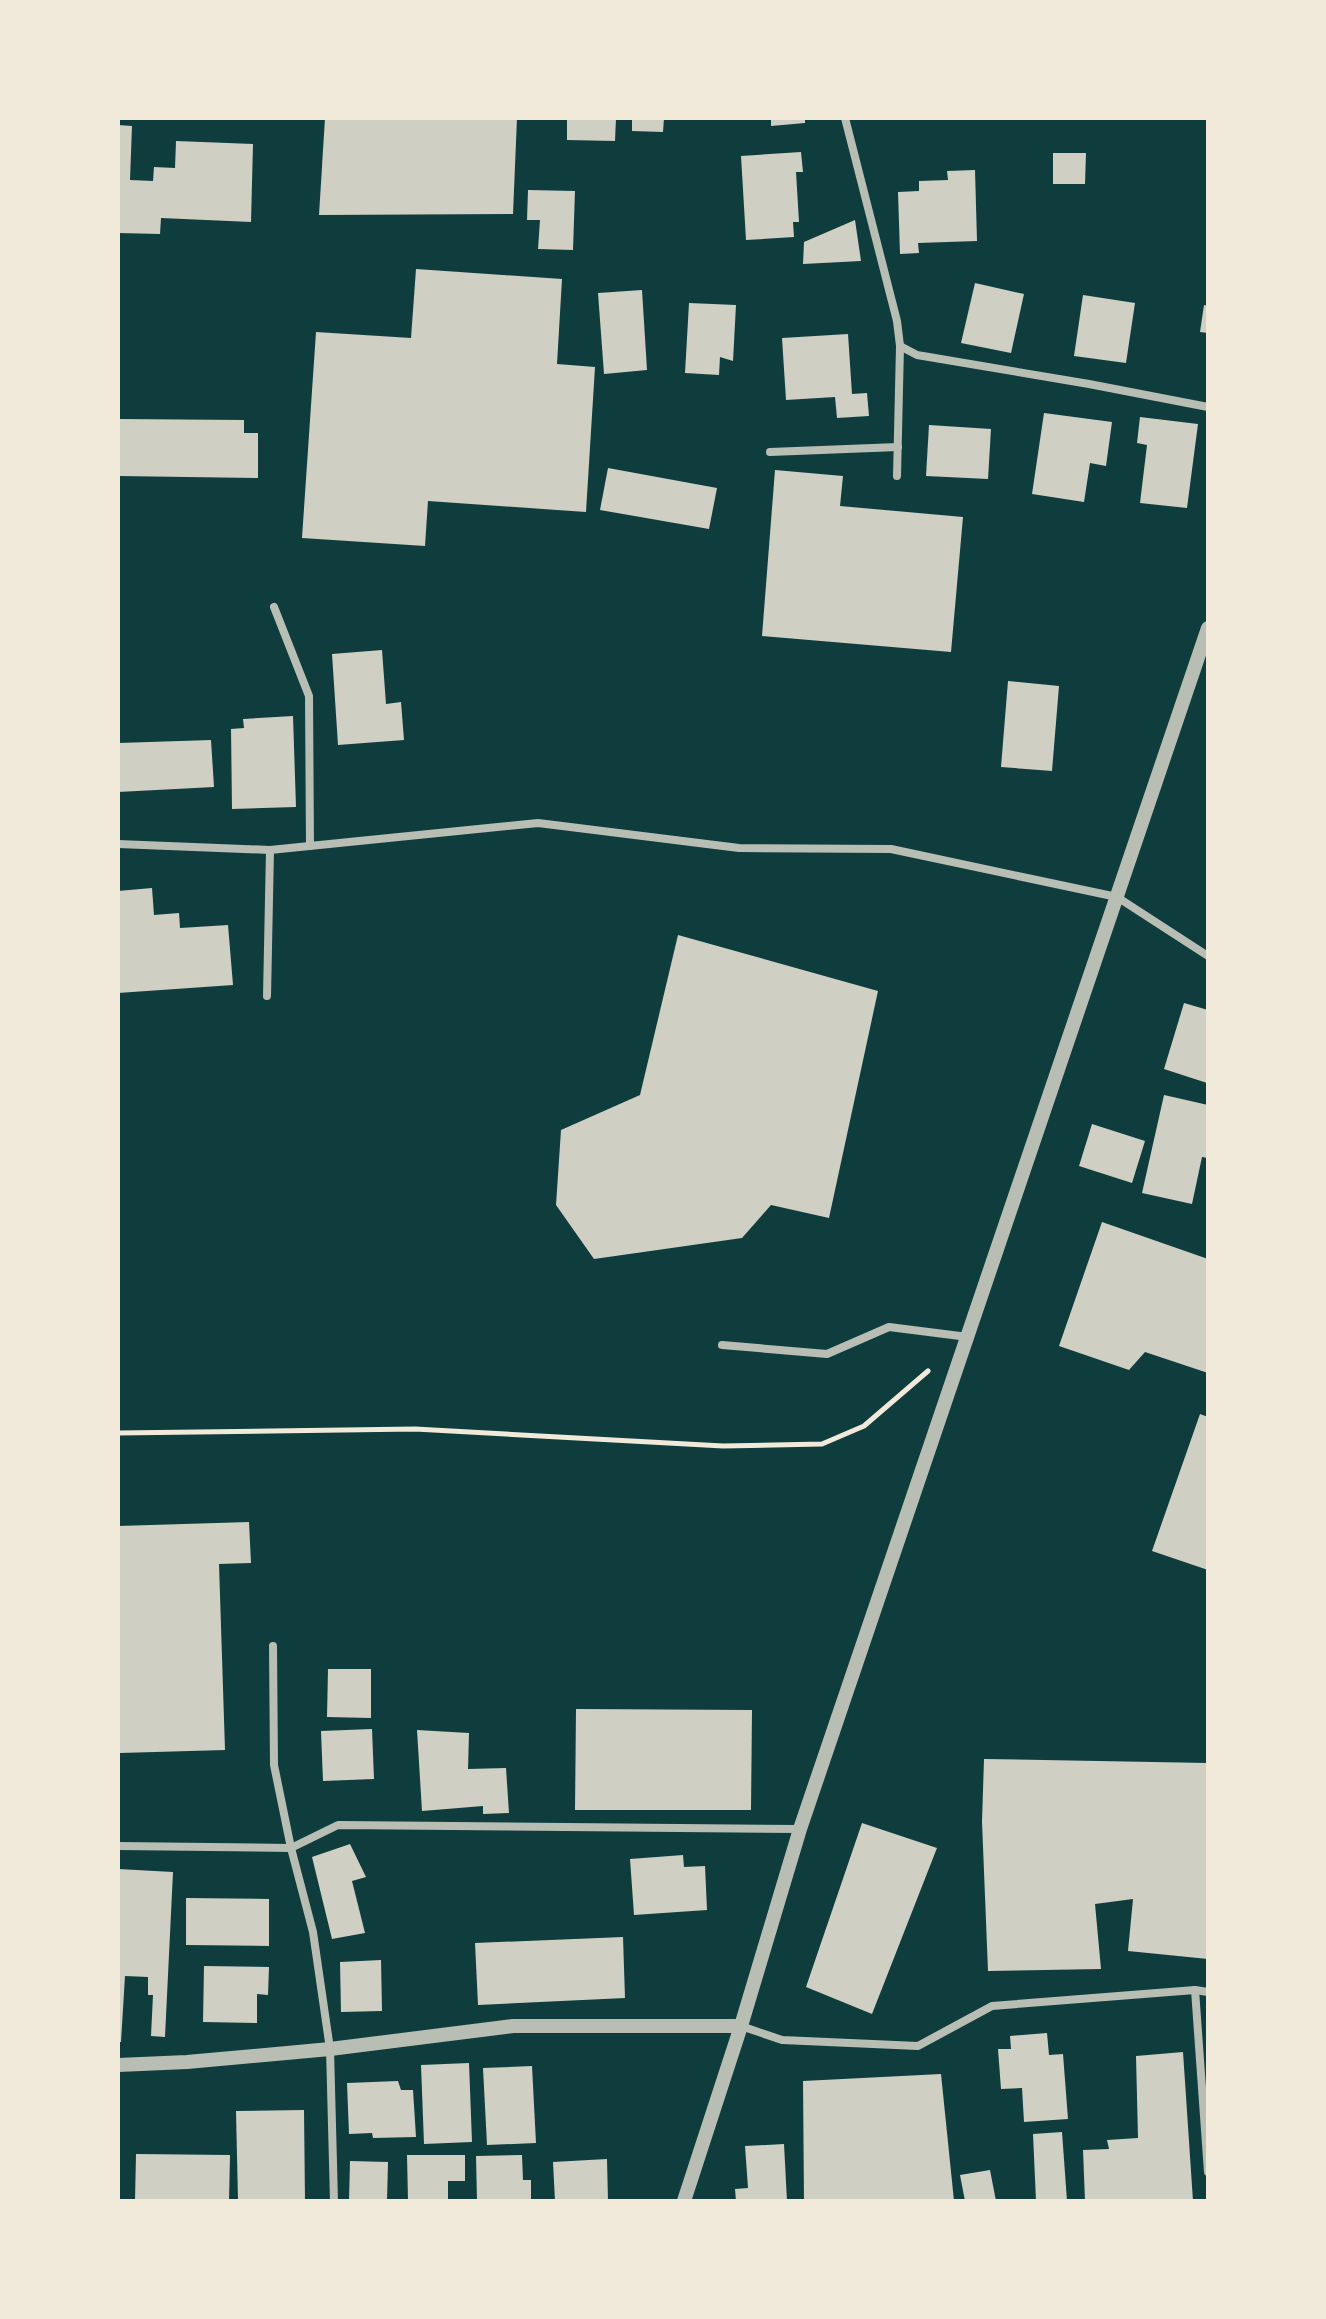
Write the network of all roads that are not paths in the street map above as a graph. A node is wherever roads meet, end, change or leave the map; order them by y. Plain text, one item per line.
1 (845, 118) edge
2 (900, 346) junction
3 (1208, 407) edge
4 (898, 447) junction
5 (770, 452) dead end
6 (897, 476) dead end
7 (274, 607) dead end
8 (1208, 628) edge
9 (118, 844) edge
10 (310, 846) junction
11 (270, 850) junction
12 (1117, 897) junction
13 (1208, 956) edge
14 (267, 996) dead end
15 (968, 1337) junction
16 (722, 1345) dead end
17 (273, 1646) dead end
18 (800, 1829) junction
19 (118, 1846) edge
20 (291, 1848) junction
21 (1195, 1990) junction
22 (1208, 1992) edge
23 (741, 2026) junction
24 (330, 2049) junction
25 (118, 2065) edge
26 (1208, 2172) edge
27 (334, 2201) edge
28 (684, 2201) edge

1 - 2 street
2 - 3 street
2 - 4 street
4 - 5 street
4 - 6 street
7 - 10 street
8 - 12 street
9 - 11 street
10 - 11 street
10 - 12 street
11 - 14 street
12 - 13 street
12 - 15 street
15 - 16 street
15 - 18 street
17 - 20 street
18 - 20 street
18 - 23 street
19 - 20 street
20 - 24 street
21 - 22 street
21 - 23 street
21 - 26 street
23 - 24 street
23 - 28 street
24 - 25 street
24 - 27 street

